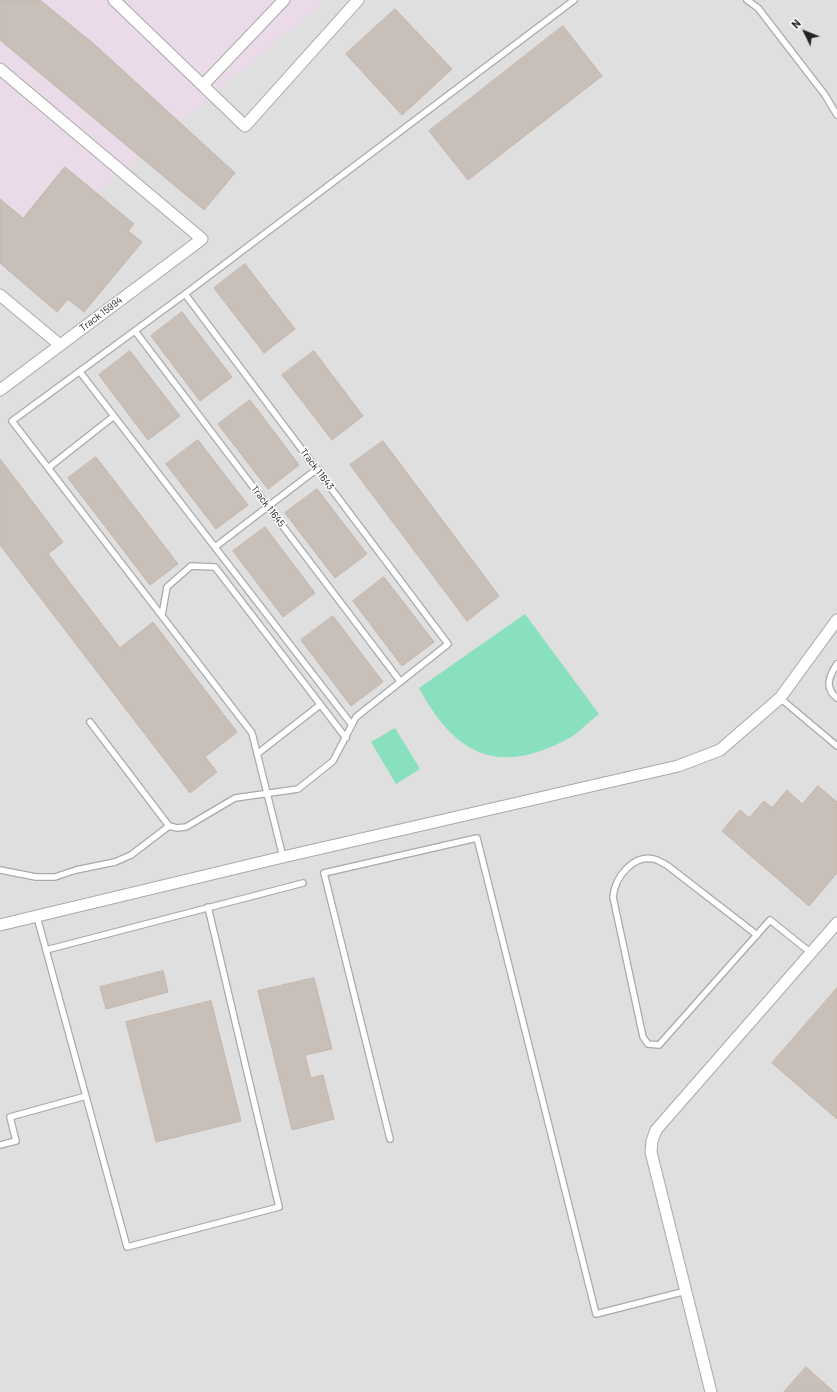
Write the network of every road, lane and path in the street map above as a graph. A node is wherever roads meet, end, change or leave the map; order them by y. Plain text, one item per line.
1 (114, 0) edge
2 (284, 0) edge
3 (358, 0) edge
4 (574, 0) edge
5 (747, 0) edge
6 (0, 69) edge
7 (203, 85) junction
8 (837, 115) edge
9 (185, 294) junction
10 (0, 295) edge
11 (135, 331) junction
12 (60, 345) junction
13 (80, 372) junction
14 (0, 390) edge
15 (114, 416) junction
16 (48, 468) junction
17 (317, 469) junction
18 (268, 506) junction
19 (215, 547) junction
20 (162, 615) junction
21 (837, 620) edge
22 (837, 664) edge
23 (400, 681) junction
24 (780, 698) junction
25 (837, 698) edge
26 (320, 705) junction
27 (90, 722) dead end
28 (352, 725) junction
29 (346, 738) junction
30 (837, 746) edge
31 (257, 754) junction
32 (266, 793) junction
33 (169, 826) junction
34 (283, 857) junction
35 (0, 870) edge
36 (303, 883) dead end
37 (208, 908) junction
38 (37, 916) junction
39 (837, 923) edge
40 (0, 925) edge
41 (757, 935) junction
42 (46, 950) junction
43 (811, 953) junction
44 (86, 1096) junction
45 (390, 1139) dead end
46 (0, 1145) edge
47 (686, 1291) junction
48 (710, 1392) edge

1 - 7 street
2 - 7 street
3 - 7 street
4 - 9 lane
5 - 8 lane
6 - 12 street, Track 15994
9 - 11 lane
9 - 17 lane, Track 11643
10 - 12 street
11 - 13 lane
11 - 18 lane, Track 11645
12 - 14 street, Track 15994
13 - 15 lane
13 - 16 lane
15 - 16 lane
15 - 19 lane
16 - 20 lane
17 - 18 lane
17 - 23 lane, Track 11643
18 - 19 lane
18 - 23 lane, Track 11645
19 - 28 lane
20 - 26 lane
20 - 31 lane
21 - 24 street
22 - 25 lane
23 - 28 lane
24 - 30 lane
24 - 34 street
26 - 29 lane
26 - 31 lane
27 - 33 lane
28 - 29 lane
29 - 32 lane
31 - 32 lane
32 - 33 lane
32 - 34 lane
33 - 35 lane
34 - 38 street
36 - 37 lane
37 - 42 lane
37 - 44 lane
38 - 40 street
38 - 42 lane
39 - 43 street
41 - 41 lane
41 - 43 lane
42 - 44 lane
43 - 47 street
44 - 46 lane
45 - 47 lane
47 - 48 street

